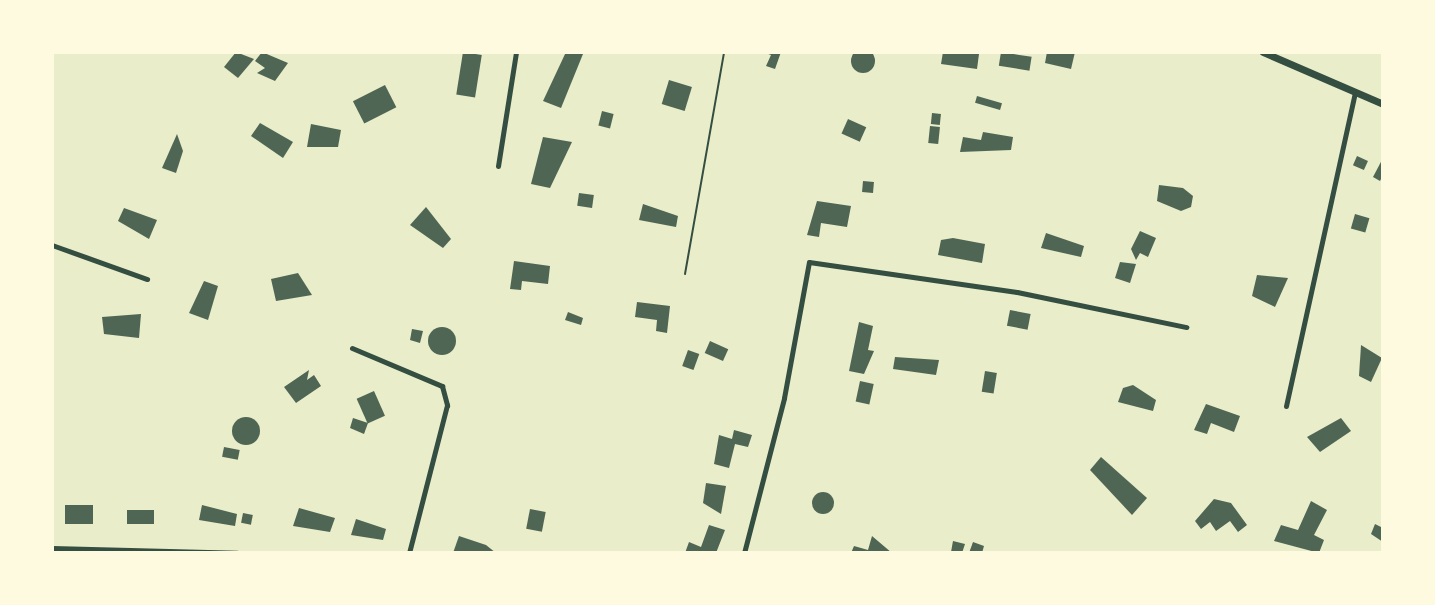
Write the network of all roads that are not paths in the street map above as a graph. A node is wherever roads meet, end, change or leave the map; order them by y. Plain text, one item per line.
1 (516, 52) edge
2 (1263, 52) edge
3 (1355, 91) junction
4 (1383, 104) edge
5 (498, 166) dead end
6 (52, 245) edge
7 (147, 279) dead end
8 (1186, 327) dead end
9 (352, 348) dead end
10 (1286, 406) dead end
11 (52, 548) edge
12 (237, 553) edge
13 (409, 553) edge
14 (744, 553) edge

1 - 5 street
2 - 3 main road
3 - 4 main road
3 - 10 street
6 - 7 street
8 - 14 street
9 - 13 street
11 - 12 street

